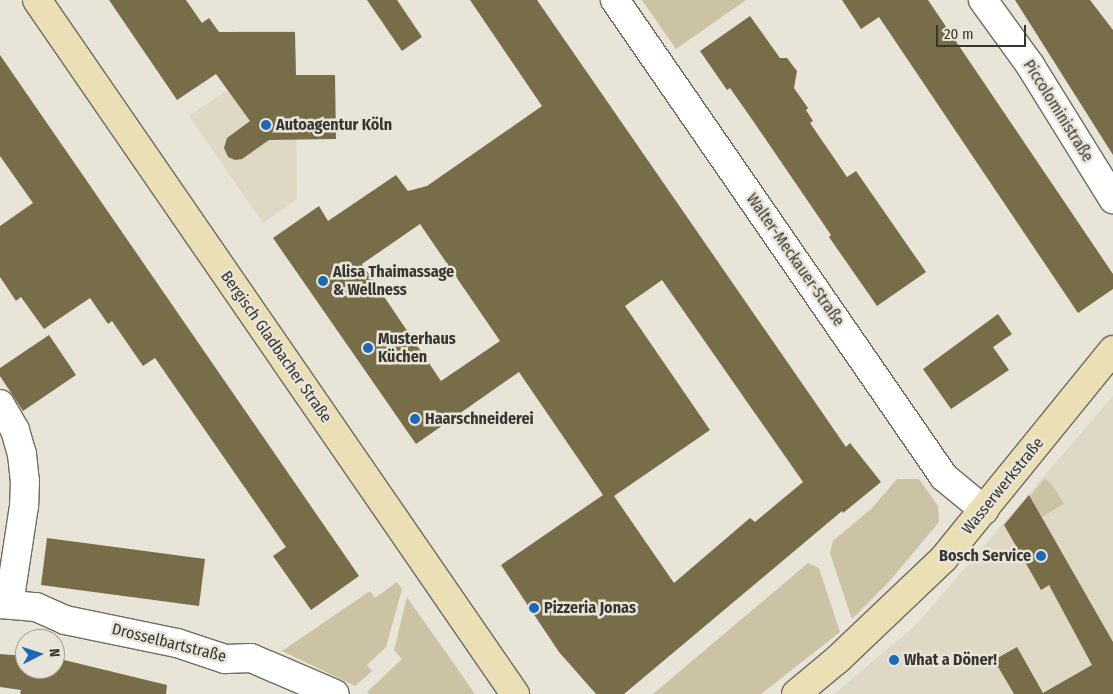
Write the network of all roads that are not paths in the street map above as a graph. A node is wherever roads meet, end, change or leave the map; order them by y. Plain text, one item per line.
1 (36, 0) edge
2 (615, 0) edge
3 (983, 0) edge
4 (1113, 199) edge
5 (1113, 350) edge
6 (0, 404) edge
7 (984, 510) junction
8 (5, 604) edge
9 (335, 694) edge
10 (515, 694) edge
11 (796, 694) edge

1 - 10 main road, Bergisch Gladbacher Straße
2 - 7 street, Walter-Meckauer-Straße
3 - 4 street, Piccoloministraße
5 - 7 main road, Wasserwerkstraße
6 - 8 street
7 - 11 main road, Wasserwerkstraße
8 - 9 street, Drosselbartstraße

